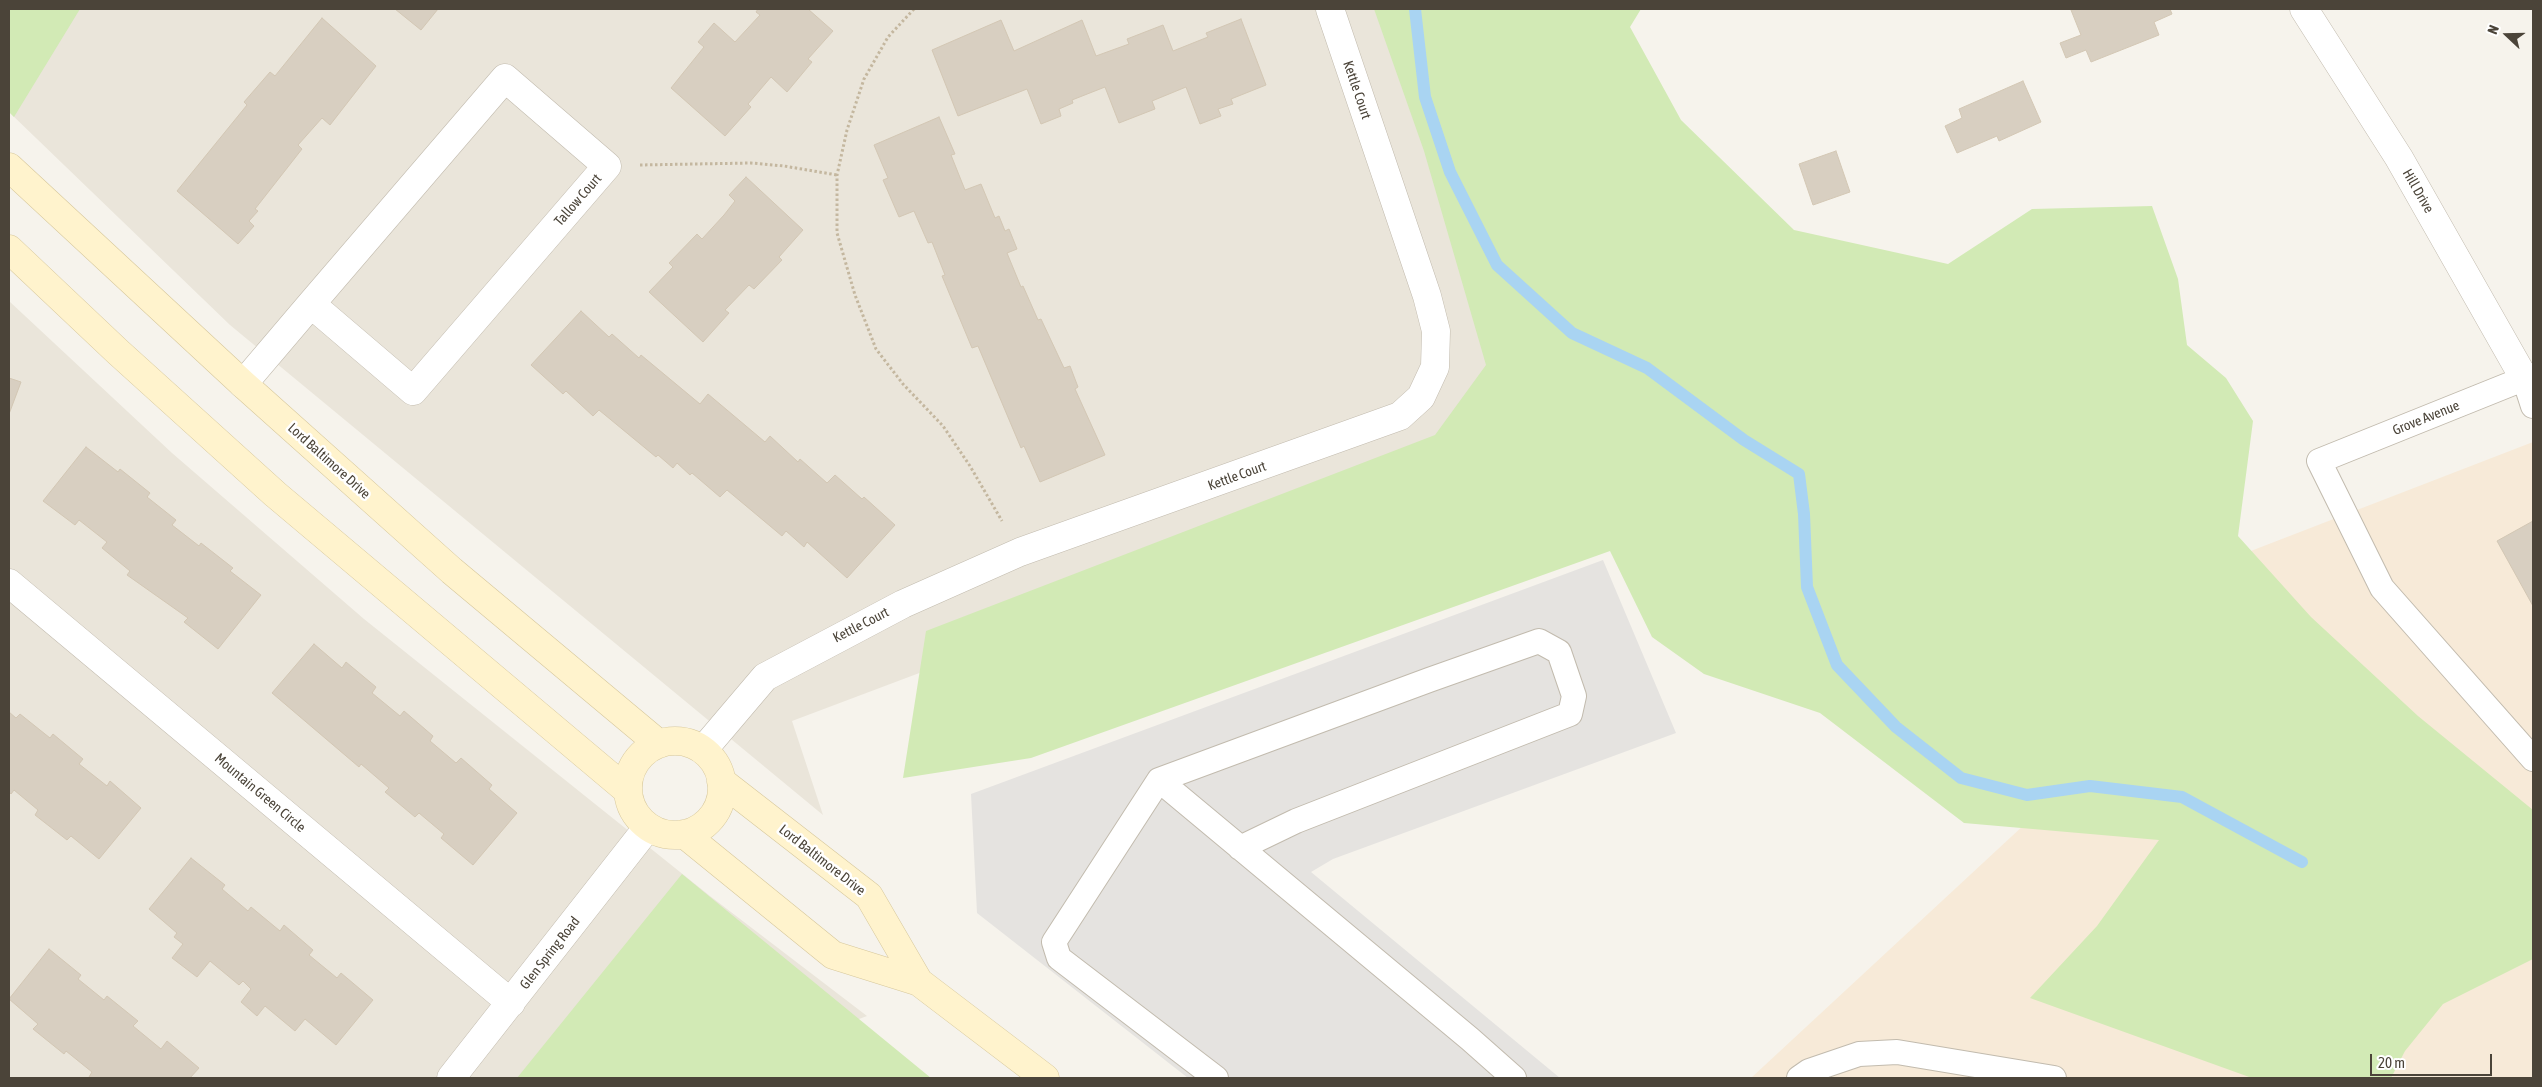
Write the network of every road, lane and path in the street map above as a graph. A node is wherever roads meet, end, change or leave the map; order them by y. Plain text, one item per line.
1 (914, 9) edge
2 (1330, 9) edge
3 (2304, 9) edge
4 (607, 166) junction
5 (9, 167) edge
6 (837, 175) junction
7 (9, 250) edge
8 (311, 304) junction
9 (2529, 376) edge
10 (243, 384) junction
11 (2533, 406) edge
12 (1020, 552) junction
13 (9, 583) edge
14 (659, 744) junction
15 (703, 750) junction
16 (2533, 759) edge
17 (1159, 780) junction
18 (721, 781) junction
19 (628, 791) junction
20 (648, 827) junction
21 (684, 834) junction
22 (1240, 848) junction
23 (920, 982) junction
24 (511, 1002) junction
25 (451, 1078) edge
26 (1046, 1078) edge
27 (1216, 1078) edge
28 (1514, 1078) edge
29 (1800, 1078) edge
30 (2054, 1078) edge

1 - 6 path
2 - 12 street, Kettle Court
3 - 9 street, Hill Drive
4 - 6 path
4 - 8 street, Tallow Court
4 - 8 street, Tallow Court
5 - 10 main road, Lord Baltimore Drive
6 - 12 path
7 - 19 main road
8 - 10 street, Tallow Court
9 - 11 lane
9 - 16 lane, Grove Avenue
10 - 14 main road, Lord Baltimore Drive
12 - 15 street, Kettle Court
13 - 24 street, Mountain Green Circle
14 - 15 main road
14 - 19 main road
15 - 18 main road, Lord Baltimore Drive
17 - 22 lane
17 - 22 lane
17 - 27 lane
18 - 21 main road
18 - 23 main road, Lord Baltimore Drive
19 - 20 main road
20 - 21 main road
20 - 24 street, Glen Spring Road
21 - 23 main road, Lord Baltimore Drive
22 - 28 lane
23 - 26 main road, Lord Baltimore Drive
24 - 25 street, Glen Spring Road
29 - 30 lane

